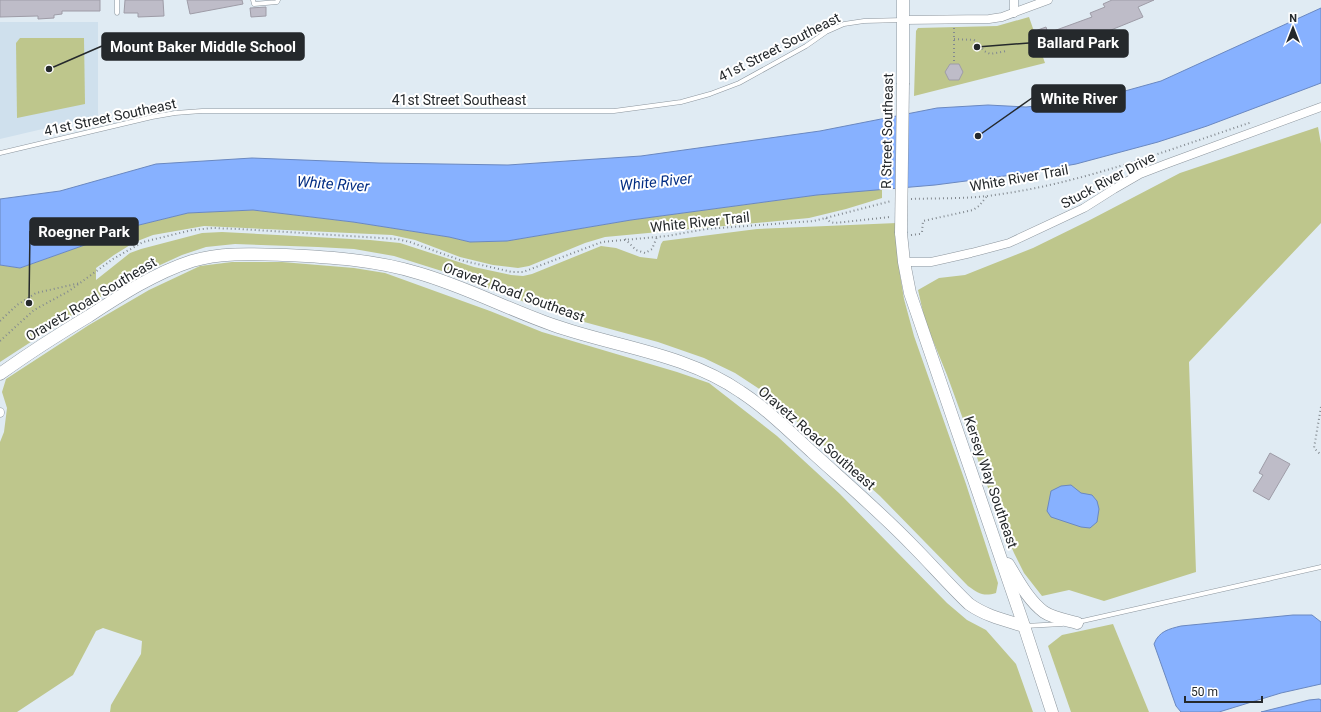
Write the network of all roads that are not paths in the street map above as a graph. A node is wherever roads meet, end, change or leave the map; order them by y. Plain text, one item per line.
1 (117, 0) edge
2 (253, 0) edge
3 (278, 0) edge
4 (903, 0) edge
5 (1014, 0) edge
6 (1048, 0) edge
7 (1014, 12) junction
8 (117, 13) dead end
9 (903, 20) junction
10 (1321, 107) edge
11 (0, 153) edge
12 (904, 262) junction
13 (0, 374) edge
14 (996, 544) junction
15 (1321, 568) edge
16 (1077, 623) junction
17 (1024, 626) junction
18 (1052, 712) edge

1 - 8 lane
2 - 3 lane
4 - 9 street, R Street Southeast
5 - 7 street
6 - 7 street
7 - 9 street
9 - 11 lane, 41st Street Southeast
9 - 12 street, R Street Southeast, bridge
10 - 12 street, Stuck River Drive
12 - 14 street, Kersey Way Southeast
13 - 17 street, Oravetz Road Southeast
14 - 16 street
14 - 17 street, Kersey Way Southeast
15 - 16 lane
16 - 17 lane
17 - 18 street, Kersey Way Southeast

